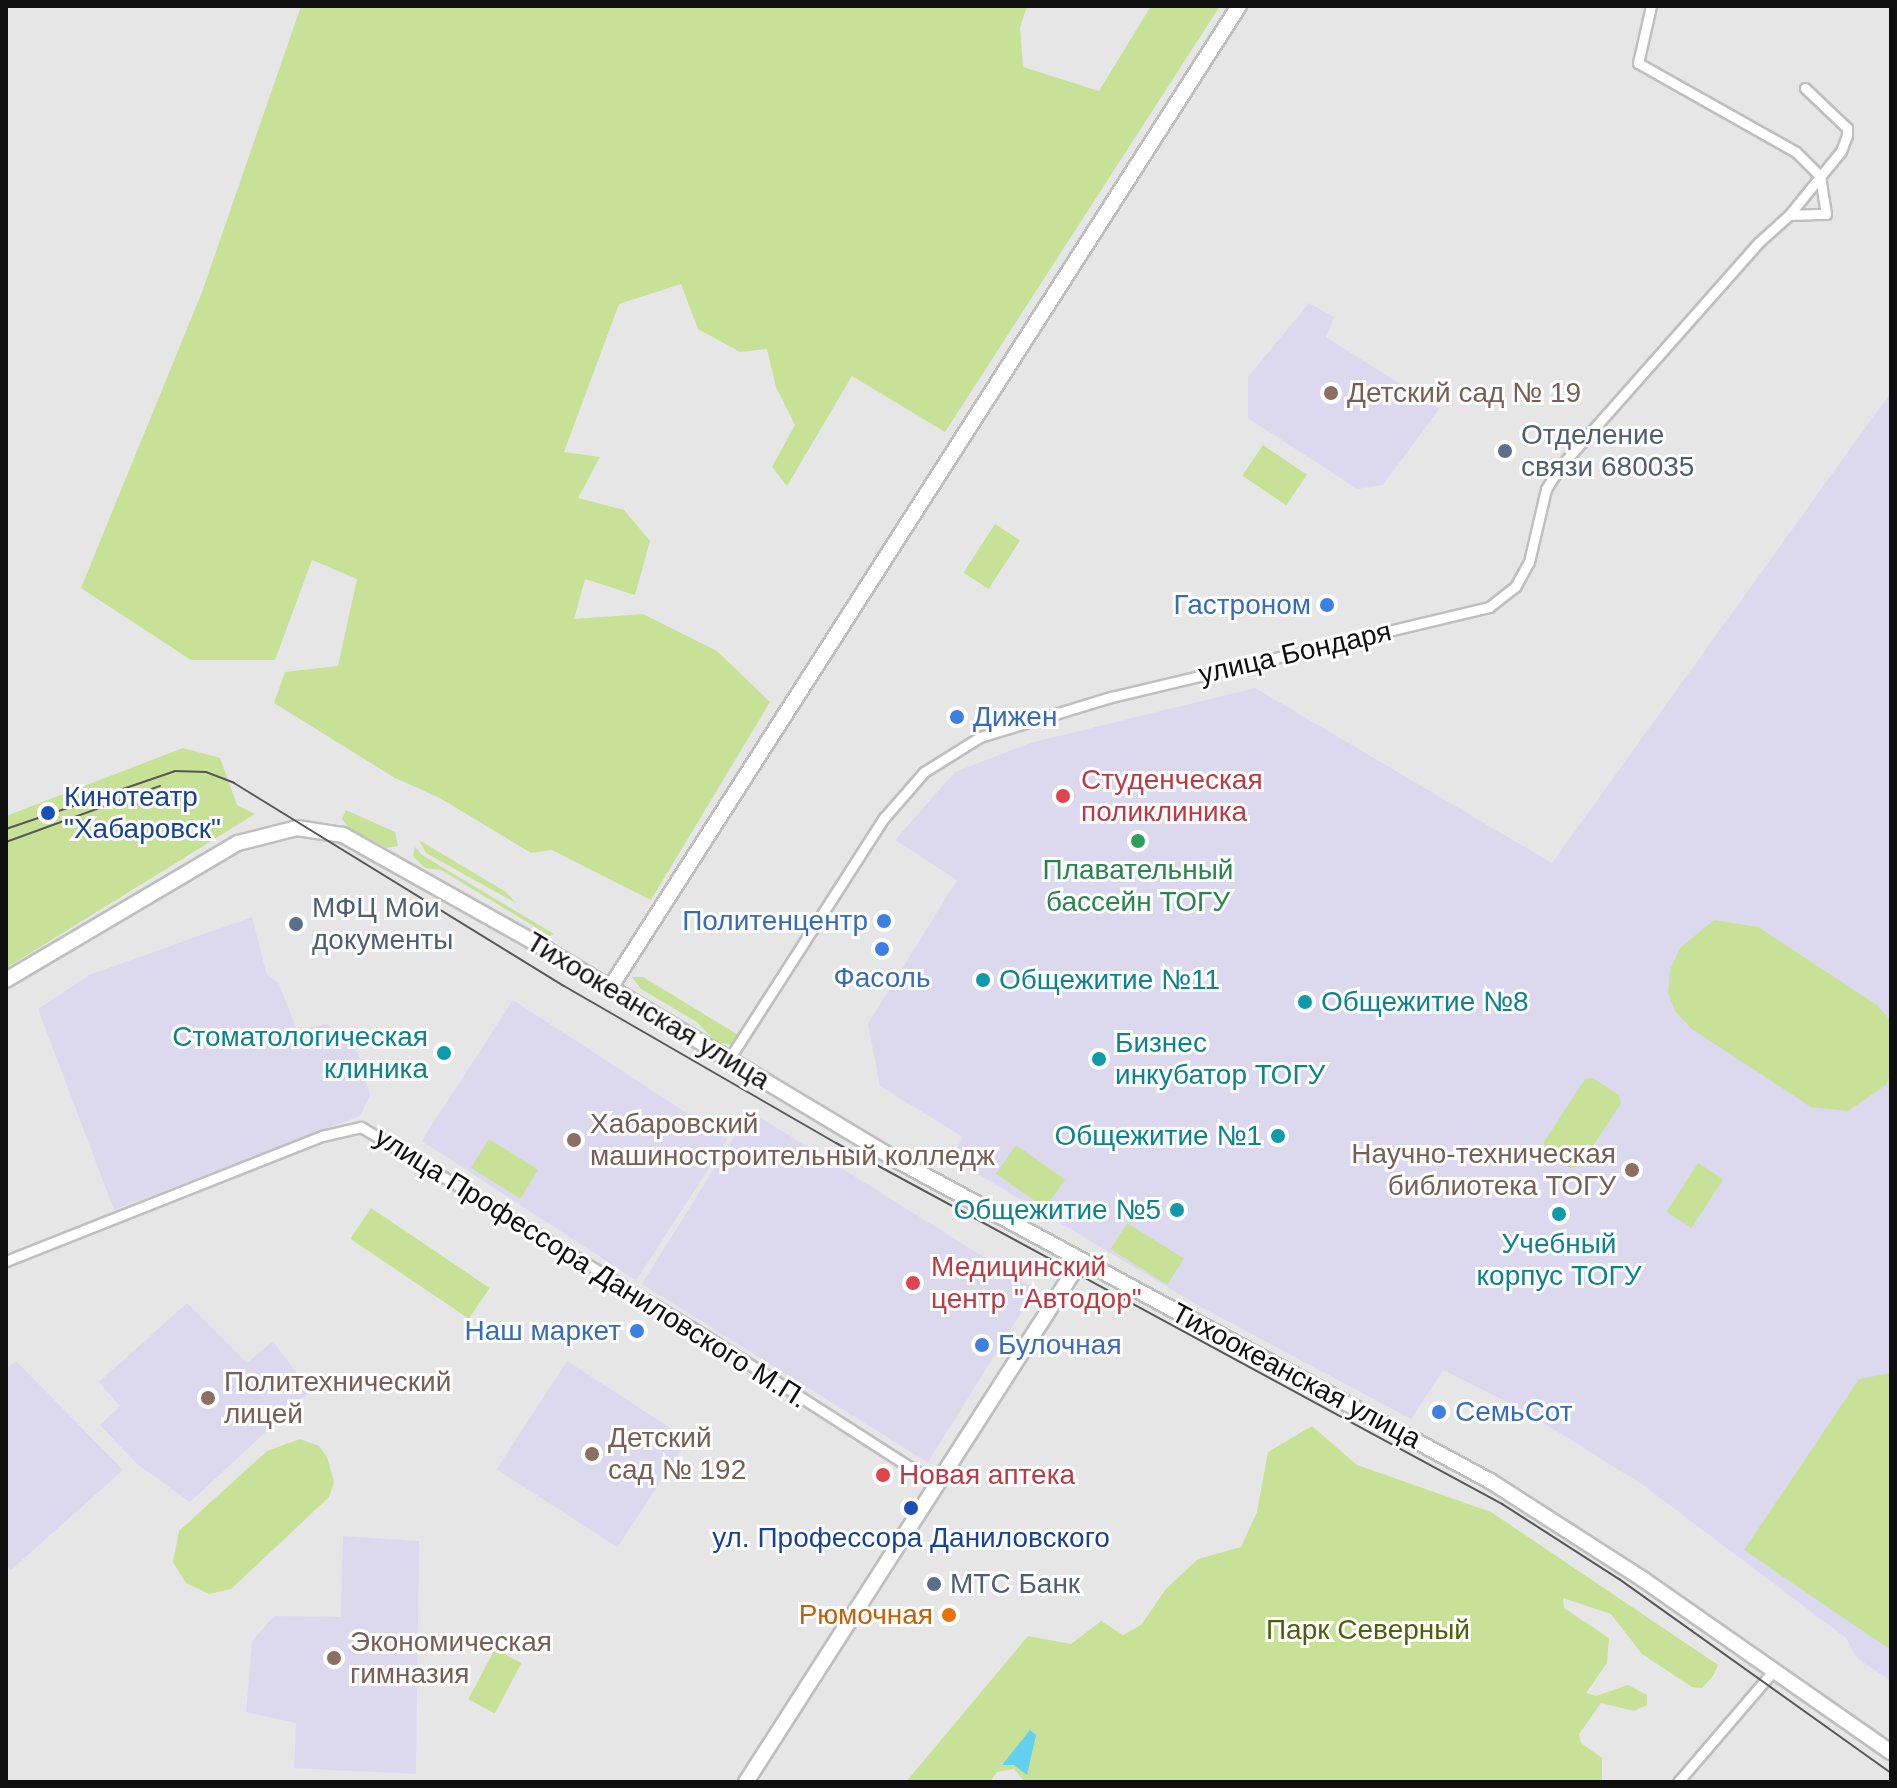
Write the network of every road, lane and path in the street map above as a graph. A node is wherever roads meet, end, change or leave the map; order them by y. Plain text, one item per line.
1 (1239, 6) edge
2 (1651, 6) edge
3 (1805, 88) dead end
4 (1820, 176) junction
5 (1789, 215) junction
6 (6, 980) edge
7 (610, 988) junction
8 (729, 1059) junction
9 (1081, 1260) junction
10 (6, 1261) edge
11 (938, 1485) junction
12 (1774, 1670) junction
13 (1891, 1752) edge
14 (746, 1782) edge
15 (1678, 1782) edge

1 - 7 main road
2 - 4 street
3 - 4 street, улица Бондаря
4 - 5 street, улица Бондаря
4 - 5 street
5 - 8 street, улица Бондаря
6 - 7 main road, Тихоокеанская улица
7 - 8 main road, Тихоокеанская улица
8 - 9 main road, Тихоокеанская улица
9 - 11 main road
9 - 12 main road, Тихоокеанская улица
10 - 11 street, улица Профессора Даниловского М.П.
11 - 14 main road
12 - 13 main road, Тихоокеанская улица
12 - 15 street

